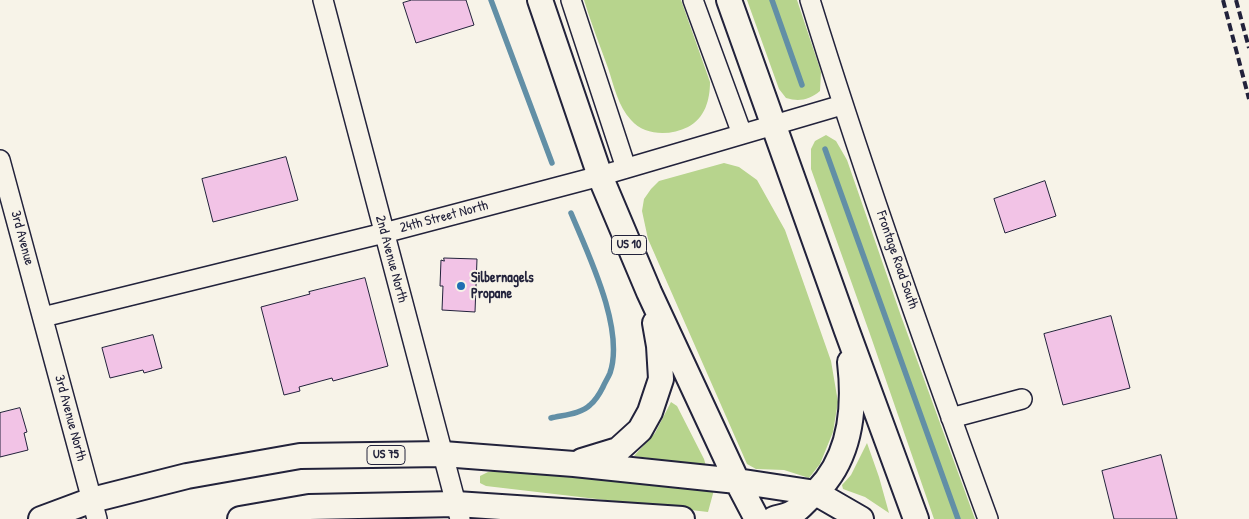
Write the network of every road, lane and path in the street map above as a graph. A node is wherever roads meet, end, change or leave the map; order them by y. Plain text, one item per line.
1 (322, 0) edge
2 (540, 0) edge
3 (571, 0) edge
4 (693, 0) edge
5 (730, 0) edge
6 (810, 0) edge
7 (842, 105) junction
8 (774, 125) junction
9 (742, 134) junction
10 (0, 160) edge
11 (626, 168) junction
12 (600, 176) junction
13 (384, 233) junction
14 (649, 292) junction
15 (43, 317) junction
16 (847, 331) junction
17 (1022, 399) dead end
18 (951, 418) junction
19 (443, 454) junction
20 (574, 464) junction
21 (737, 482) junction
22 (816, 493) junction
23 (95, 510) edge
24 (458, 512) edge
25 (41, 519) edge
26 (240, 519) edge
27 (682, 519) edge
28 (756, 519) edge
29 (774, 519) edge
30 (861, 519) edge
31 (916, 519) edge
32 (988, 519) edge

1 - 13 street, 2nd Avenue North
2 - 12 main road, US 10
3 - 11 street
4 - 9 street
5 - 8 main road
6 - 7 street, Frontage Road South
7 - 8 street, 24th Street North
7 - 18 street, Frontage Road South
8 - 9 street, 24th Street North
8 - 16 main road
9 - 11 street, 24th Street North
10 - 15 street, 3rd Avenue
11 - 12 street, 24th Street North
12 - 13 street, 24th Street North
12 - 14 main road, US 10
13 - 15 street, 24th Street North
13 - 19 street, 2nd Avenue North
14 - 20 main road
14 - 21 main road, US 10
15 - 23 street, 3rd Avenue North
16 - 22 main road
16 - 31 main road
17 - 18 street
18 - 32 street, Frontage Road South
19 - 20 main road, US 75
19 - 23 main road, US 75
19 - 24 street, 2nd Avenue North
20 - 21 main road, US 75
21 - 22 main road, US 75
21 - 28 main road, US 10
22 - 29 main road
22 - 30 main road, US 75
23 - 25 main road, US 75
24 - 26 main road
24 - 27 main road

